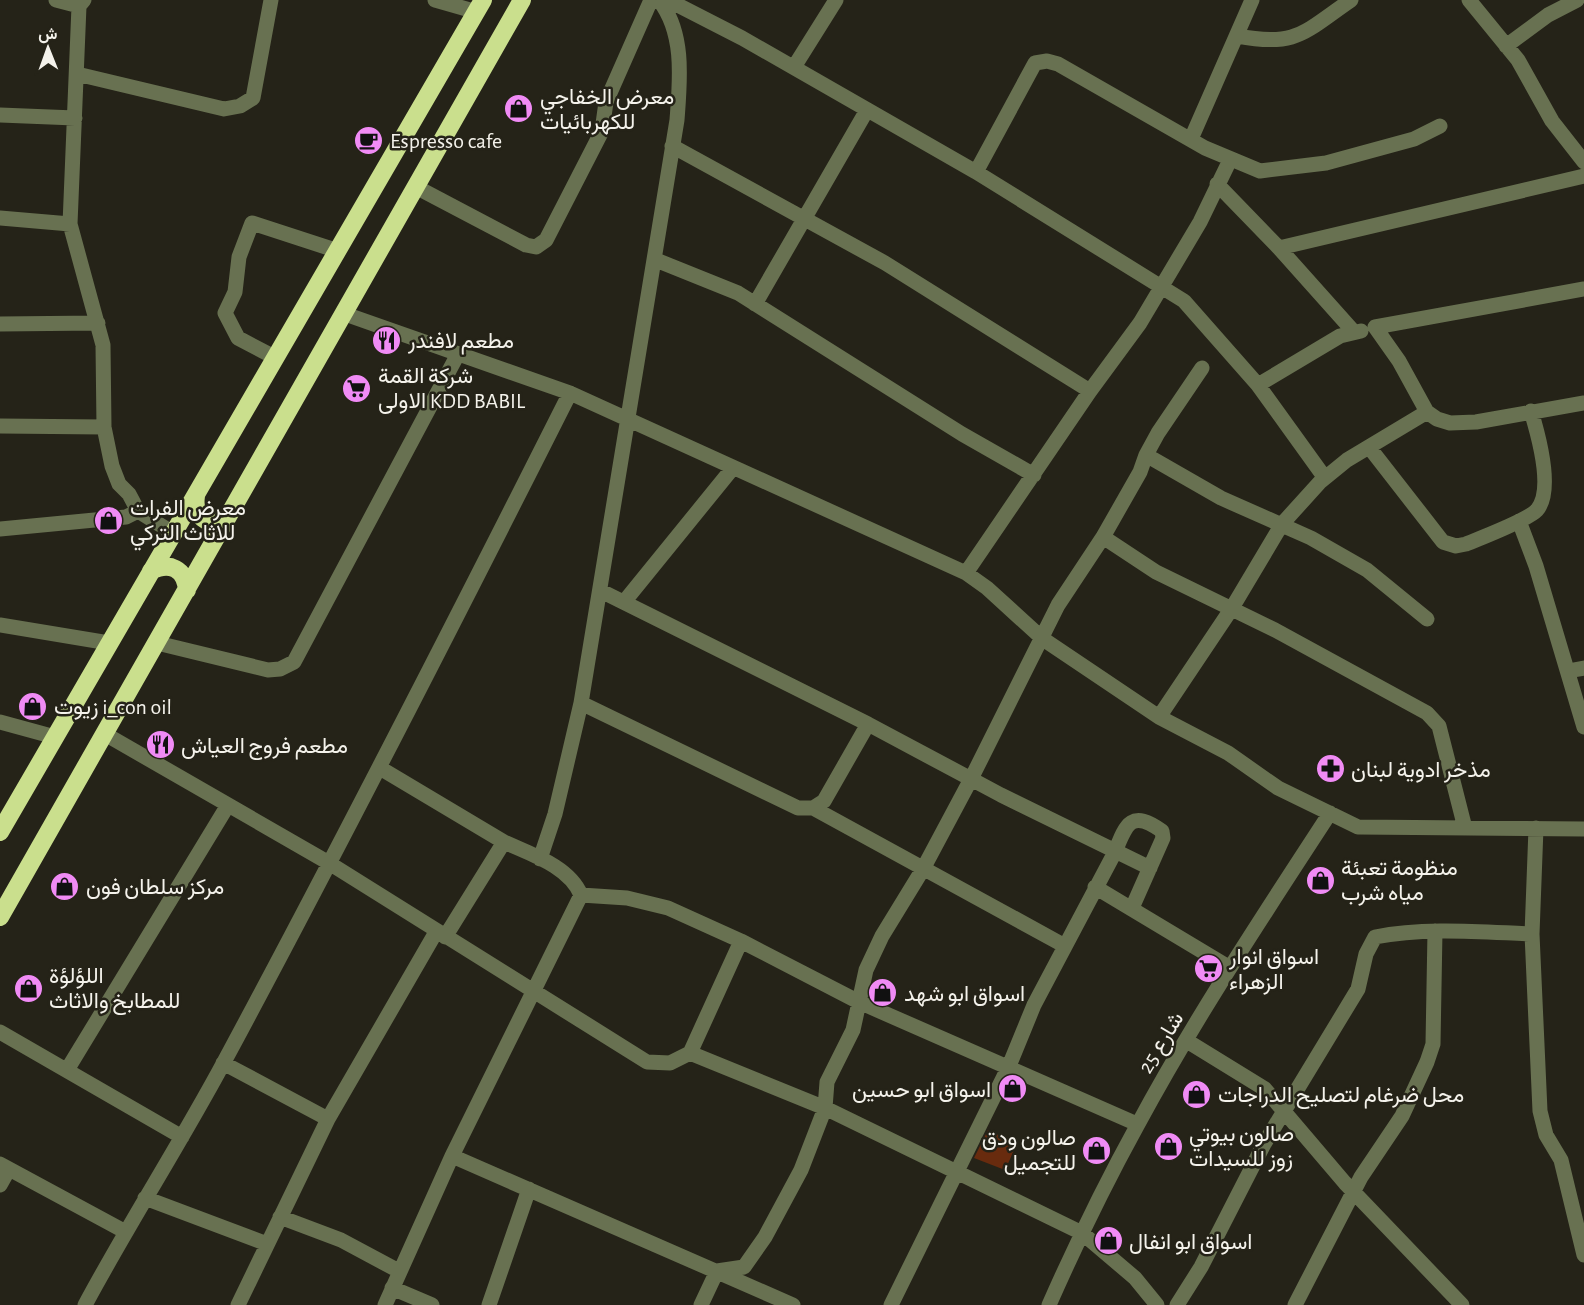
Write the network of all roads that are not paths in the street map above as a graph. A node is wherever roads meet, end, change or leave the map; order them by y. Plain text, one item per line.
1 (56, 0) edge
2 (271, 0) edge
3 (435, 0) edge
4 (522, 0) edge
5 (651, 0) edge
6 (659, 0) edge
7 (668, 0) edge
8 (836, 0) edge
9 (1252, 0) edge
10 (1351, 0) edge
11 (1469, 0) edge
12 (1577, 0) edge
13 (82, 3) edge
14 (480, 6) edge
15 (1236, 36) junction
16 (1506, 46) junction
17 (794, 67) junction
18 (77, 74) junction
19 (867, 110) junction
20 (0, 115) edge
21 (75, 118) junction
22 (1440, 126) dead end
23 (1191, 139) junction
24 (672, 146) junction
25 (1583, 158) edge
26 (1230, 160) junction
27 (976, 172) junction
28 (1584, 176) edge
29 (1217, 184) junction
30 (416, 187) junction
31 (0, 218) edge
32 (804, 218) junction
33 (70, 224) junction
34 (1279, 248) junction
35 (338, 251) junction
36 (656, 260) junction
37 (1162, 289) junction
38 (1584, 289) edge
39 (755, 304) junction
40 (345, 314) junction
41 (98, 323) junction
42 (0, 324) edge
43 (1376, 327) junction
44 (1354, 332) junction
45 (458, 354) junction
46 (276, 358) junction
47 (1202, 368) dead end
48 (1258, 385) junction
49 (1090, 391) junction
50 (570, 393) junction
51 (1584, 403) edge
52 (1531, 411) junction
53 (1427, 412) junction
54 (629, 421) junction
55 (0, 426) edge
56 (104, 428) junction
57 (1369, 447) junction
58 (1146, 455) junction
59 (732, 469) junction
60 (1034, 475) junction
61 (1325, 478) junction
62 (196, 496) junction
63 (138, 511) junction
64 (227, 517) junction
65 (1519, 521) junction
66 (1282, 525) junction
67 (0, 529) edge
68 (173, 533) junction
69 (1103, 537) junction
70 (151, 571) junction
71 (966, 573) junction
72 (186, 590) junction
73 (601, 591) junction
74 (624, 602) junction
75 (1232, 608) junction
76 (1427, 619) dead end
77 (0, 625) edge
78 (1043, 639) junction
79 (109, 643) junction
80 (157, 643) junction
81 (1584, 668) edge
82 (1568, 671) junction
83 (581, 703) junction
84 (1159, 717) junction
85 (0, 722) edge
86 (868, 724) junction
87 (1584, 727) edge
88 (105, 734) junction
89 (55, 737) junction
90 (380, 768) junction
91 (971, 779) junction
92 (228, 805) junction
93 (813, 808) junction
94 (1330, 813) junction
95 (1465, 828) junction
96 (1536, 828) junction
97 (1584, 829) edge
98 (0, 832) edge
99 (504, 842) junction
100 (1115, 852) junction
101 (540, 859) junction
102 (329, 863) junction
103 (923, 868) junction
104 (1150, 868) junction
105 (1095, 887) junction
106 (581, 895) junction
107 (1132, 908) junction
108 (0, 917) edge
109 (1435, 931) junction
110 (440, 934) junction
111 (1532, 934) junction
112 (741, 941) junction
113 (1065, 946) junction
114 (1230, 968) junction
115 (531, 992) junction
116 (859, 1002) junction
117 (0, 1032) edge
118 (1187, 1041) junction
119 (690, 1053) junction
120 (223, 1063) junction
121 (1009, 1066) junction
122 (67, 1070) junction
123 (825, 1108) junction
124 (1283, 1112) junction
125 (328, 1119) junction
126 (1137, 1124) junction
127 (182, 1137) junction
128 (452, 1156) junction
129 (4, 1167) edge
130 (957, 1170) junction
131 (0, 1185) edge
132 (529, 1190) junction
133 (1354, 1192) junction
134 (145, 1198) junction
135 (280, 1217) junction
136 (1579, 1219) edge
137 (124, 1232) junction
138 (1082, 1233) junction
139 (267, 1244) junction
140 (1584, 1255) edge
141 (399, 1271) junction
142 (717, 1271) junction
143 (392, 1288) junction
144 (85, 1305) edge
145 (238, 1305) edge
146 (386, 1305) edge
147 (432, 1305) edge
148 (489, 1305) edge
149 (701, 1305) edge
150 (793, 1305) edge
151 (891, 1305) edge
152 (1049, 1305) edge
153 (1157, 1305) edge
154 (1177, 1305) edge
155 (1295, 1305) edge
156 (1462, 1305) edge

1 - 13 street
2 - 18 street
3 - 14 street
4 - 30 highway
5 - 30 street
6 - 24 street
7 - 17 street
8 - 17 street
9 - 15 street
10 - 15 street
11 - 16 street
12 - 16 street
13 - 18 street
14 - 35 highway
15 - 23 street
16 - 25 street
17 - 19 street
18 - 21 street
19 - 27 street
19 - 32 street
20 - 21 street
21 - 33 street
22 - 26 street
23 - 26 street
23 - 27 street
24 - 32 street
24 - 36 street
26 - 29 street
27 - 37 street
28 - 34 street
29 - 34 street
29 - 37 street
30 - 40 highway
31 - 33 street
32 - 39 street
32 - 49 street
33 - 41 street
34 - 44 street
35 - 46 highway
35 - 46 street
36 - 39 street
36 - 54 street
37 - 48 street
37 - 49 street
38 - 43 street
39 - 60 street
40 - 45 street
40 - 64 highway
41 - 42 street
41 - 56 street
43 - 44 street
43 - 53 street
44 - 48 street
45 - 50 street
45 - 80 street
46 - 62 highway
47 - 58 street
48 - 61 street
49 - 60 street
50 - 54 street
50 - 90 street
51 - 52 street
52 - 53 street
52 - 65 street
53 - 57 street
54 - 59 street
54 - 73 street
55 - 56 street
56 - 63 street
57 - 61 street
57 - 65 street
58 - 66 street
58 - 69 street
59 - 71 street
59 - 74 street
60 - 71 street
61 - 66 street
62 - 64 highway
62 - 68 highway
63 - 67 street
63 - 68 street
64 - 72 highway
65 - 82 street
66 - 75 street
66 - 76 street
68 - 70 highway
69 - 75 street
69 - 78 street
70 - 72 highway
70 - 79 highway
71 - 78 street
72 - 80 highway
73 - 74 street
73 - 83 street
74 - 86 street
75 - 84 street
75 - 95 street
77 - 79 street
78 - 84 street
78 - 91 street
79 - 89 highway
80 - 88 highway
81 - 82 street
82 - 87 street
83 - 93 street
83 - 101 street
84 - 94 street
85 - 89 street
86 - 91 street
86 - 93 street
88 - 92 street
88 - 108 highway
89 - 98 highway
90 - 99 street
90 - 102 street
91 - 100 street
91 - 103 street
92 - 102 street
92 - 122 street
93 - 103 street
94 - 95 street
94 - 114 street, شارع 25
95 - 96 street
96 - 97 street
96 - 111 street
99 - 101 street
99 - 110 street
100 - 104 street
100 - 104 street
100 - 105 street
101 - 106 street
102 - 110 street
102 - 120 street
103 - 113 street
103 - 116 street
104 - 107 street
105 - 107 street
105 - 113 street
106 - 112 street
106 - 115 street
107 - 114 street
109 - 111 street
109 - 124 street
109 - 133 street
110 - 115 street
110 - 125 street
111 - 136 street
112 - 116 street
112 - 119 street
113 - 121 street
114 - 118 street, شارع 25
115 - 119 street
115 - 128 street
116 - 121 street
116 - 123 street
117 - 122 street
118 - 124 street
118 - 126 street, شارع 25
119 - 123 street
120 - 125 street
120 - 127 street
121 - 126 street
121 - 130 street
122 - 127 street
123 - 130 street
123 - 142 street
124 - 133 street
124 - 154 street
125 - 135 street
126 - 138 street, شارع 25
127 - 134 street
128 - 132 street
128 - 141 street
129 - 131 street
129 - 137 street
130 - 138 street
130 - 151 street
132 - 142 street
132 - 148 street
133 - 155 street
133 - 156 street
134 - 137 street
134 - 139 street
135 - 139 street
135 - 141 street
136 - 140 street
137 - 144 street
138 - 152 street, شارع 25
138 - 153 street
139 - 145 street
141 - 143 street
142 - 149 street
142 - 150 street
143 - 146 street
143 - 147 street

